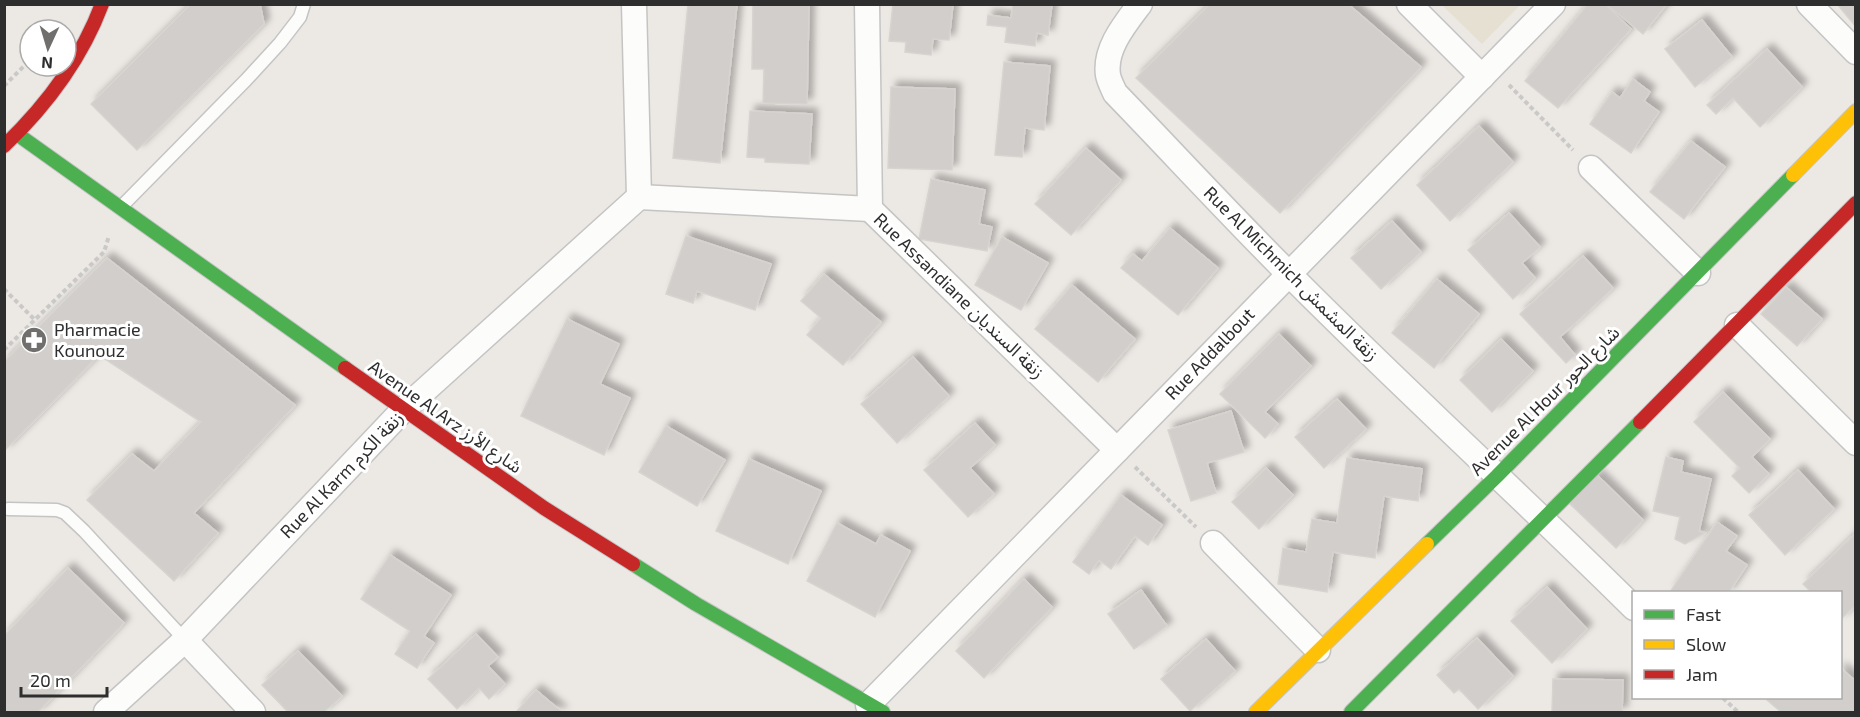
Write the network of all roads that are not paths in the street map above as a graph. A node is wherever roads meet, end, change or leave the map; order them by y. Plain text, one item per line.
1 (102, 4) edge
2 (304, 4) edge
3 (634, 4) edge
4 (867, 4) edge
5 (1140, 4) edge
6 (1409, 4) edge
7 (1553, 4) edge
8 (1809, 4) edge
9 (1856, 52) edge
10 (1487, 72) junction
11 (1856, 111) edge
12 (17, 134) junction
13 (4, 146) edge
14 (1591, 168) road end
15 (639, 197) junction
16 (1856, 203) edge
17 (121, 207) junction
18 (870, 210) junction
19 (1698, 273) junction
20 (1288, 274) junction
21 (1737, 325) junction
22 (403, 411) junction
23 (1856, 443) edge
24 (1117, 450) junction
25 (1497, 476) junction
26 (8, 509) dead end
27 (1543, 518) junction
28 (1213, 543) road end
29 (1632, 606) edge
30 (185, 640) junction
31 (1318, 650) junction
32 (875, 709) edge
33 (106, 712) edge
34 (253, 712) edge
35 (1256, 712) edge
36 (1351, 712) edge

1 - 12 street
2 - 17 lane
3 - 15 street
4 - 18 street, Rue Assandiane زنقة السنديان
5 - 20 street, Rue Al Michmich زنقة المشمش
6 - 10 street
7 - 10 street, Rue Addalbout
8 - 9 street
10 - 20 street, Rue Addalbout
11 - 19 street, Avenue Al Hour شارع الحور
12 - 13 street
12 - 17 street, Avenue Al Arz شارع الأرز
14 - 19 street
15 - 18 street
15 - 22 street, Rue Al Karm زنقة الكرم
16 - 21 street
17 - 22 street, Avenue Al Arz شارع الأرز
18 - 24 street, Rue Assandiane زنقة السنديان
19 - 25 street, Avenue Al Hour شارع الحور
20 - 24 street, Rue Addalbout
20 - 25 street, Rue Al Michmich زنقة المشمش
21 - 23 street
21 - 27 street
22 - 30 street, Rue Al Karm زنقة الكرم
22 - 32 street, Avenue Al Arz شارع الأرز
24 - 32 street, Rue Addalbout
25 - 27 street, Rue Al Michmich زنقة المشمش
25 - 31 street, Avenue Al Hour شارع الحور
26 - 30 lane
27 - 29 street, Rue Al Michmich زنقة المشمش
27 - 36 street
28 - 31 street
30 - 33 street, Rue Al Karm زنقة الكرم
30 - 34 street
31 - 35 street, Avenue Al Hour شارع الحور

